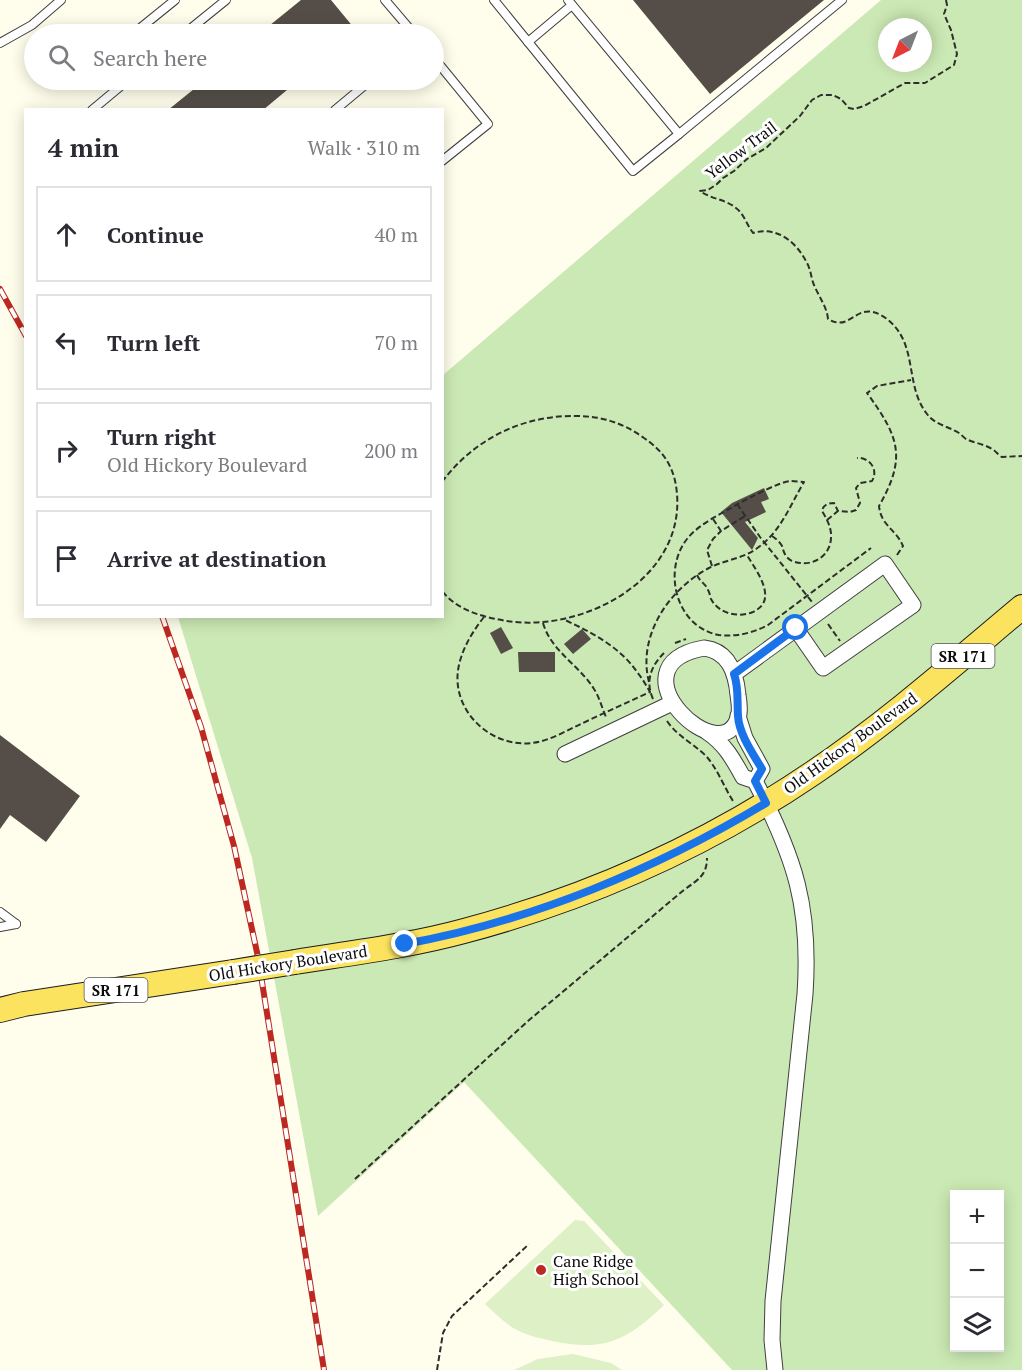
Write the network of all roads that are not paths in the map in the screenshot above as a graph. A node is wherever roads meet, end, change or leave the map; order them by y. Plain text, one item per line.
1 (175, 0) edge
2 (226, 0) edge
3 (385, 0) edge
4 (494, 0) edge
5 (842, 0) edge
6 (55, 2) edge
7 (570, 2) edge
8 (33, 24) edge
9 (145, 24) edge
10 (196, 24) edge
11 (405, 24) edge
12 (24, 30) edge
13 (528, 42) junction
14 (0, 43) edge
15 (444, 70) edge
16 (116, 90) edge
17 (359, 90) edge
18 (94, 108) edge
19 (337, 108) edge
20 (679, 134) junction
21 (444, 159) edge
22 (1022, 607) edge
23 (796, 628) junction
24 (734, 674) junction
25 (672, 704) junction
26 (738, 716) junction
27 (707, 732) junction
28 (566, 754) dead end
29 (755, 781) junction
30 (766, 803) junction
31 (0, 912) edge
32 (0, 927) edge
33 (0, 1010) edge
34 (775, 1370) edge

1 - 9 lane
2 - 10 lane
3 - 11 lane
4 - 13 lane
5 - 20 lane
6 - 8 lane
7 - 13 lane
7 - 20 lane
12 - 14 lane
13 - 20 lane
15 - 21 lane
16 - 18 lane
17 - 19 lane
22 - 30 main road, Old Hickory Boulevard / SR 171
23 - 23 street
23 - 24 street
24 - 25 street
24 - 26 street
25 - 27 street
25 - 28 street
26 - 27 street
26 - 29 street
27 - 29 street
29 - 30 street
30 - 33 main road, Old Hickory Boulevard / SR 171, bridge
30 - 34 street
31 - 32 lane

